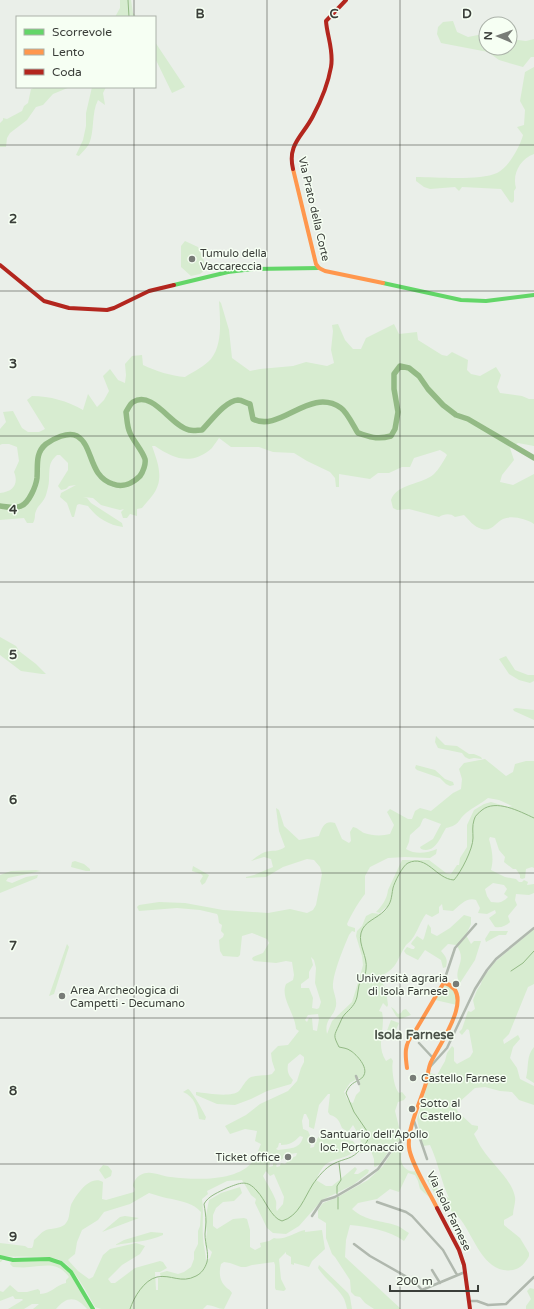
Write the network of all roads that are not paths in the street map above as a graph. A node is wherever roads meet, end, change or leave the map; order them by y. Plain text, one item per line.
1 (346, 0) edge
2 (0, 265) edge
3 (319, 268) junction
4 (534, 295) edge
5 (476, 924) dead end
6 (534, 928) edge
7 (444, 981) dead end
8 (419, 1043) dead end
9 (433, 1058) junction
10 (407, 1068) dead end
11 (429, 1068) junction
12 (356, 1077) dead end
13 (358, 1084) dead end
14 (414, 1122) junction
15 (410, 1130) joint
16 (427, 1159) dead end
17 (377, 1202) dead end
18 (312, 1216) dead end
19 (354, 1244) dead end
20 (0, 1257) edge
21 (432, 1270) dead end
22 (465, 1272) junction
23 (458, 1275) junction
24 (534, 1277) edge
25 (440, 1283) junction
26 (469, 1301) junction
27 (93, 1309) edge
28 (470, 1309) edge

1 - 3 street, Via Prato della Corte
2 - 3 street
3 - 4 street, Via Prato della Corte
5 - 7 street
6 - 11 street
8 - 9 street
9 - 10 street
9 - 11 street
11 - 14 street
12 - 13 street
14 - 15 street
14 - 16 street
14 - 22 street, Via Isola Farnese
15 - 18 street
17 - 23 street
19 - 25 street
20 - 27 street
21 - 25 street
22 - 23 street
22 - 26 street, Via Isola Farnese
23 - 25 street
24 - 26 street
26 - 28 street, Via Isola Farnese

